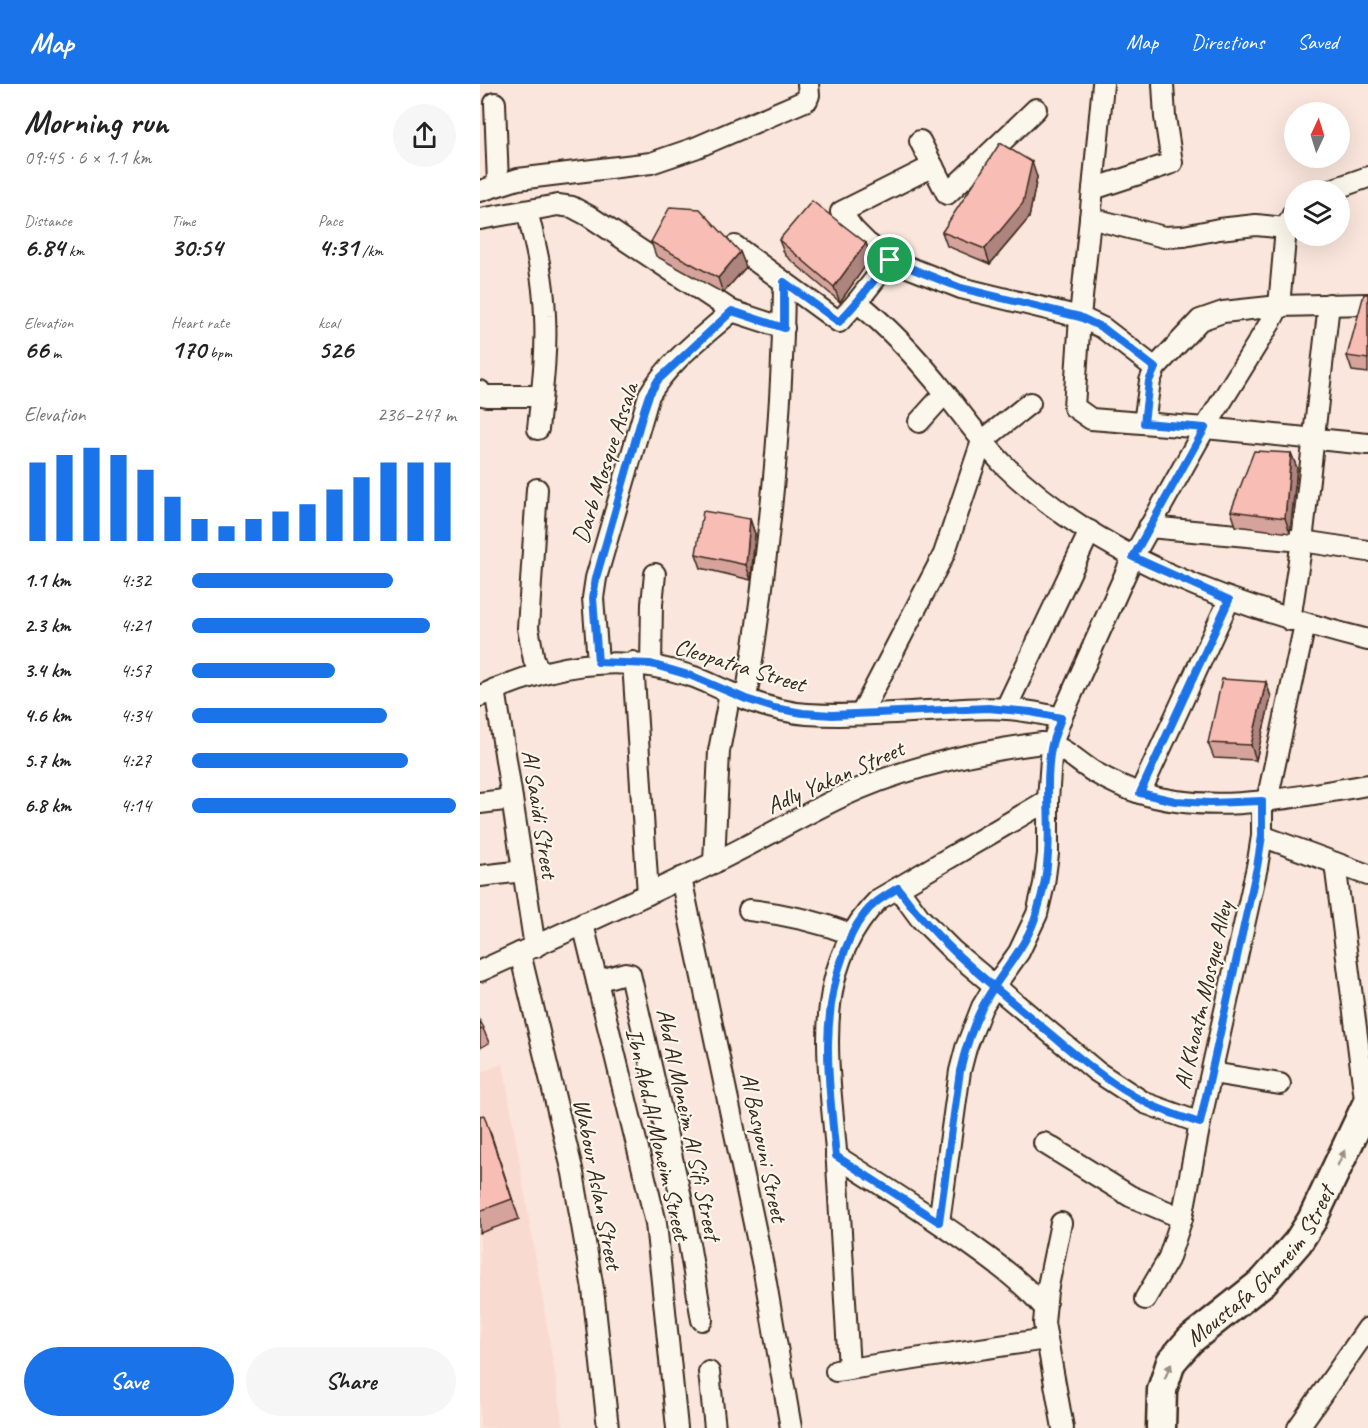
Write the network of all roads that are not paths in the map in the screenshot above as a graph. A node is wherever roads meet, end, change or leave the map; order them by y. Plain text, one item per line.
1 (1103, 84) edge
2 (1163, 84) edge
3 (809, 88) edge
4 (495, 103) dead end
5 (1036, 109) dead end
6 (920, 141) dead end
7 (933, 166) junction
8 (1368, 177) edge
9 (1350, 183) edge
10 (489, 188) edge
11 (1093, 189) junction
12 (527, 210) junction
13 (1090, 218) junction
14 (480, 219) edge
15 (1284, 221) edge
16 (735, 246) edge
17 (1287, 246) edge
18 (890, 260) junction
19 (784, 282) junction
20 (857, 302) junction
21 (1329, 304) junction
22 (1368, 304) edge
23 (1279, 306) junction
24 (732, 311) junction
25 (1080, 317) junction
26 (784, 328) junction
27 (1155, 368) junction
28 (480, 391) edge
29 (945, 393) junction
30 (541, 396) junction
31 (1030, 403) dead end
32 (919, 422) dead end
33 (1144, 423) junction
34 (1205, 428) junction
35 (538, 429) dead end
36 (1314, 439) junction
37 (982, 441) junction
38 (1368, 444) edge
39 (537, 489) dead end
40 (1149, 527) junction
41 (1090, 531) junction
42 (1302, 541) junction
43 (1368, 551) edge
44 (1133, 557) junction
45 (655, 574) dead end
46 (1229, 600) junction
47 (1298, 622) junction
48 (1368, 640) edge
49 (598, 662) junction
50 (642, 663) junction
51 (540, 672) junction
52 (488, 692) edge
53 (738, 696) junction
54 (1006, 708) junction
55 (861, 714) junction
56 (1061, 718) junction
57 (1052, 744) junction
58 (1368, 785) edge
59 (1140, 793) junction
60 (512, 799) junction
61 (1048, 800) junction
62 (1265, 801) junction
63 (480, 803) edge
64 (1262, 836) junction
65 (714, 863) junction
66 (1335, 863) junction
67 (523, 871) junction
68 (1368, 875) edge
69 (480, 876) edge
70 (681, 878) junction
71 (898, 888) junction
72 (648, 894) junction
73 (749, 910) dead end
74 (583, 924) junction
75 (851, 934) junction
76 (527, 950) junction
77 (480, 971) edge
78 (597, 981) junction
79 (994, 987) junction
80 (1212, 1073) junction
81 (1280, 1084) dead end
82 (1367, 1106) edge
83 (1200, 1123) junction
84 (1044, 1143) dead end
85 (836, 1156) junction
86 (1182, 1218) junction
87 (939, 1222) junction
88 (1061, 1224) dead end
89 (1145, 1299) dead end
90 (1045, 1308) junction
91 (702, 1320) dead end
92 (1368, 1328) edge
93 (1046, 1339) junction
94 (708, 1372) dead end
95 (608, 1428) edge
96 (677, 1428) edge
97 (715, 1428) edge
98 (791, 1428) edge
99 (1063, 1428) edge
100 (1161, 1428) edge
101 (1298, 1428) edge

1 - 11 street
2 - 11 street
3 - 10 street
4 - 10 street
5 - 7 street
6 - 7 street
7 - 18 street
8 - 9 street
11 - 13 street
12 - 14 street
12 - 24 street
12 - 30 street
13 - 15 street
13 - 25 street
16 - 19 street
17 - 23 street
18 - 20 street
18 - 25 street
19 - 20 street
19 - 26 street
20 - 29 street
21 - 22 street
21 - 23 street
21 - 36 street, Al Khoatm Mosque Alley
23 - 27 street
23 - 34 street
24 - 26 street
24 - 49 street, Darb Mosque Assala
25 - 27 street
25 - 33 street
26 - 53 street
27 - 33 street
28 - 30 street
29 - 32 street
29 - 37 street
30 - 35 street
31 - 37 street
33 - 34 street
34 - 36 street
34 - 40 street
36 - 38 street
36 - 42 street, Al Khoatm Mosque Alley
37 - 41 street
37 - 55 street
39 - 51 street
40 - 42 street
40 - 44 street
41 - 44 street
41 - 54 street
42 - 43 street
42 - 47 street, Al Khoatm Mosque Alley
44 - 46 street
44 - 56 street
45 - 50 street
46 - 47 street
46 - 59 street
47 - 48 street
47 - 62 street, Al Khoatm Mosque Alley
49 - 50 street, Cleopatra Street
49 - 51 street, Cleopatra Street
50 - 53 street, Cleopatra Street
50 - 72 street
51 - 52 street, Cleopatra Street
52 - 60 street, Al Saaidi Street
53 - 55 street, Cleopatra Street
53 - 65 street
54 - 55 street, Cleopatra Street
54 - 56 street, Cleopatra Street
56 - 57 street
57 - 59 street
57 - 61 street
57 - 65 street, Adly Yakan Street
58 - 62 street
59 - 62 street
60 - 63 street
60 - 67 street, Al Saaidi Street
61 - 71 street
61 - 79 street
62 - 64 street, Al Khoatm Mosque Alley
64 - 66 street
64 - 80 street, Al Khoatm Mosque Alley
65 - 70 street, Adly Yakan Street
66 - 68 street
66 - 82 street
67 - 69 street
67 - 76 street, Al Saaidi Street
70 - 72 street, Adly Yakan Street
70 - 98 street, Al Basyouni Street
71 - 75 street
71 - 79 street
72 - 74 street, Adly Yakan Street
73 - 75 street
74 - 76 street, Adly Yakan Street
74 - 78 street, Ibn Abd Al Moneim Street
75 - 85 street
76 - 77 street, Adly Yakan Street
76 - 95 street, Wabour Aslan Street
78 - 91 street, Abd Al Moneim Al Sifi Street
78 - 96 street, Ibn Abd Al Moneim Street
79 - 83 street
79 - 87 street
80 - 81 street
80 - 83 street, Al Khoatm Mosque Alley
100 -> 82 street, Moustafa Ghoneim Street
83 - 86 street, Al Khoatm Mosque Alley
84 - 86 street
85 - 87 street
85 - 93 street
86 - 89 street, Al Khoatm Mosque Alley
87 - 90 street
88 - 90 street
90 - 93 street
92 - 101 street
93 - 99 street
94 - 97 street

